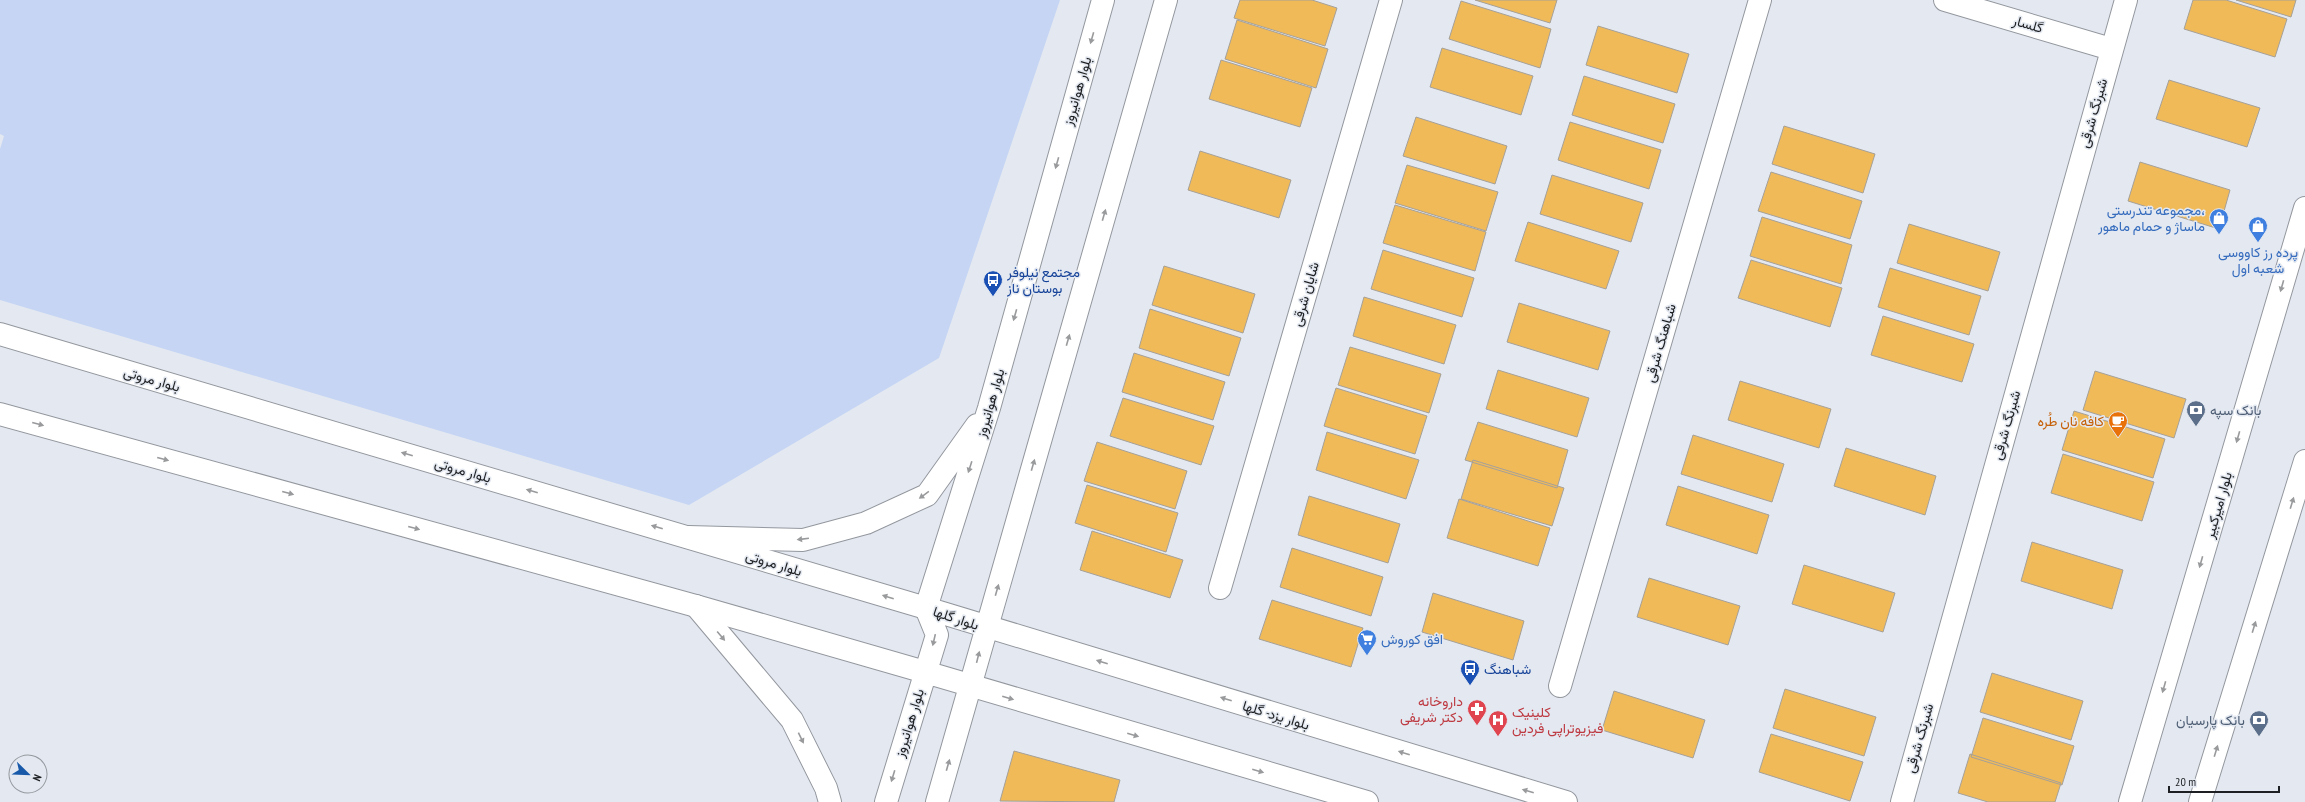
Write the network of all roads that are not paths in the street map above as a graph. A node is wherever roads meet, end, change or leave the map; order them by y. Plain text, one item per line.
1 (1103, 0) edge
2 (1166, 0) edge
3 (1391, 0) edge
4 (1760, 0) edge
5 (1945, 0) edge
6 (2126, 0) edge
7 (2111, 49) junction
8 (2305, 208) edge
9 (0, 334) edge
10 (989, 408) junction
11 (0, 414) edge
12 (2305, 461) edge
13 (688, 537) junction
14 (1220, 588) dead end
15 (696, 606) junction
16 (926, 608) junction
17 (986, 628) junction
18 (925, 672) junction
19 (1560, 686) dead end
20 (971, 687) junction
21 (830, 802) edge
22 (886, 802) edge
23 (937, 802) edge
24 (1367, 802) edge
25 (1566, 802) edge
26 (1902, 802) edge
27 (2130, 802) edge
28 (2200, 802) edge

1 -> 10 main road, بلوار هوانیروز
17 -> 2 main road
3 - 14 main road, شایان شرقی
4 - 19 main road, شباهنگ شرقی
5 - 7 main road, گلسار
6 - 7 main road, شبرنگ شرقی
7 - 26 main road, شبرنگ شرقی
8 -> 27 main road, بلوار امیرکبیر
13 -> 9 main road, بلوار مروتی
10 -> 13 main road
10 -> 16 main road, بلوار هوانیروز
11 -> 15 main road
28 -> 12 main road
16 -> 13 main road, بلوار مروتی
15 - 18 main road
15 -> 21 main road
16 - 17 main road, بلوار گلها
16 -> 18 main road, بلوار هوانیروز
20 -> 17 main road
25 -> 17 main road, بلوار یزد- گلها
18 - 20 main road
18 -> 22 main road, بلوار هوانیروز
23 -> 20 main road
20 -> 24 main road

